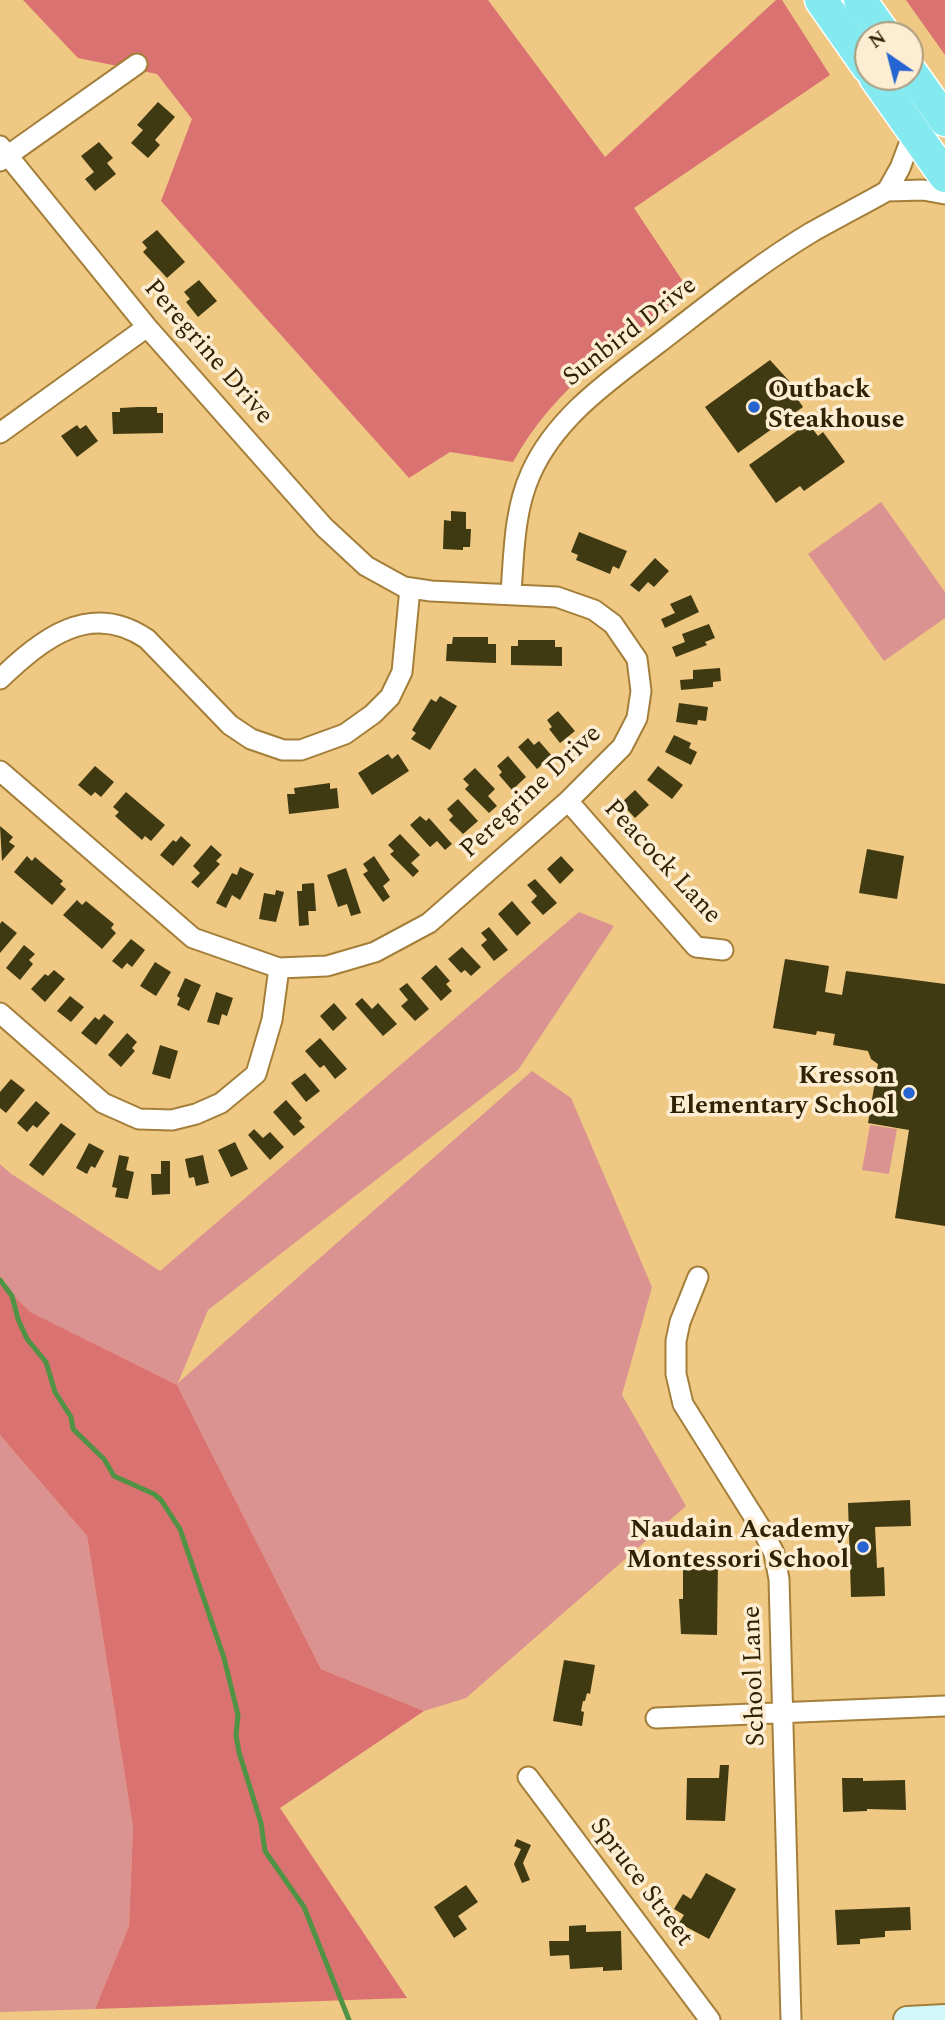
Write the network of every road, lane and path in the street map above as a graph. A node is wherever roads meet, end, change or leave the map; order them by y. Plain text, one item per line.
1 (821, 0) edge
2 (860, 0) edge
3 (875, 21) edge
4 (854, 46) edge
5 (137, 64) dead end
6 (885, 91) edge
7 (924, 91) edge
8 (945, 120) edge
9 (914, 131) junction
10 (2, 154) edge
11 (945, 176) edge
12 (887, 191) junction
13 (945, 194) edge
14 (148, 327) junction
15 (0, 433) edge
16 (410, 588) junction
17 (511, 593) junction
18 (0, 679) edge
19 (0, 771) edge
20 (568, 801) junction
21 (723, 950) dead end
22 (279, 968) junction
23 (0, 1013) edge
24 (698, 1277) dead end
25 (945, 1706) edge
26 (784, 1713) junction
27 (656, 1718) dead end
28 (528, 1777) dead end
29 (945, 2018) edge
30 (710, 2020) edge
31 (791, 2020) edge
32 (907, 2020) edge

1 - 4 highway
2 - 3 highway
5 - 10 street
6 - 9 highway
7 - 8 highway
9 - 11 highway
9 - 12 street
10 - 14 street, Peregrine Drive
12 - 13 street, Sunbird Drive
12 - 17 street, Sunbird Drive
14 - 15 street
14 - 16 street, Peregrine Drive
16 - 17 street, Peregrine Drive
16 - 18 street
17 - 20 street, Peregrine Drive
19 - 22 street, Peregrine Drive
20 - 21 street, Peacock Lane
20 - 22 street, Peregrine Drive
22 - 23 street
24 - 26 street, School Lane
25 - 26 street
26 - 27 street
26 - 31 street, School Lane
28 - 30 street, Spruce Street
29 - 32 main road

